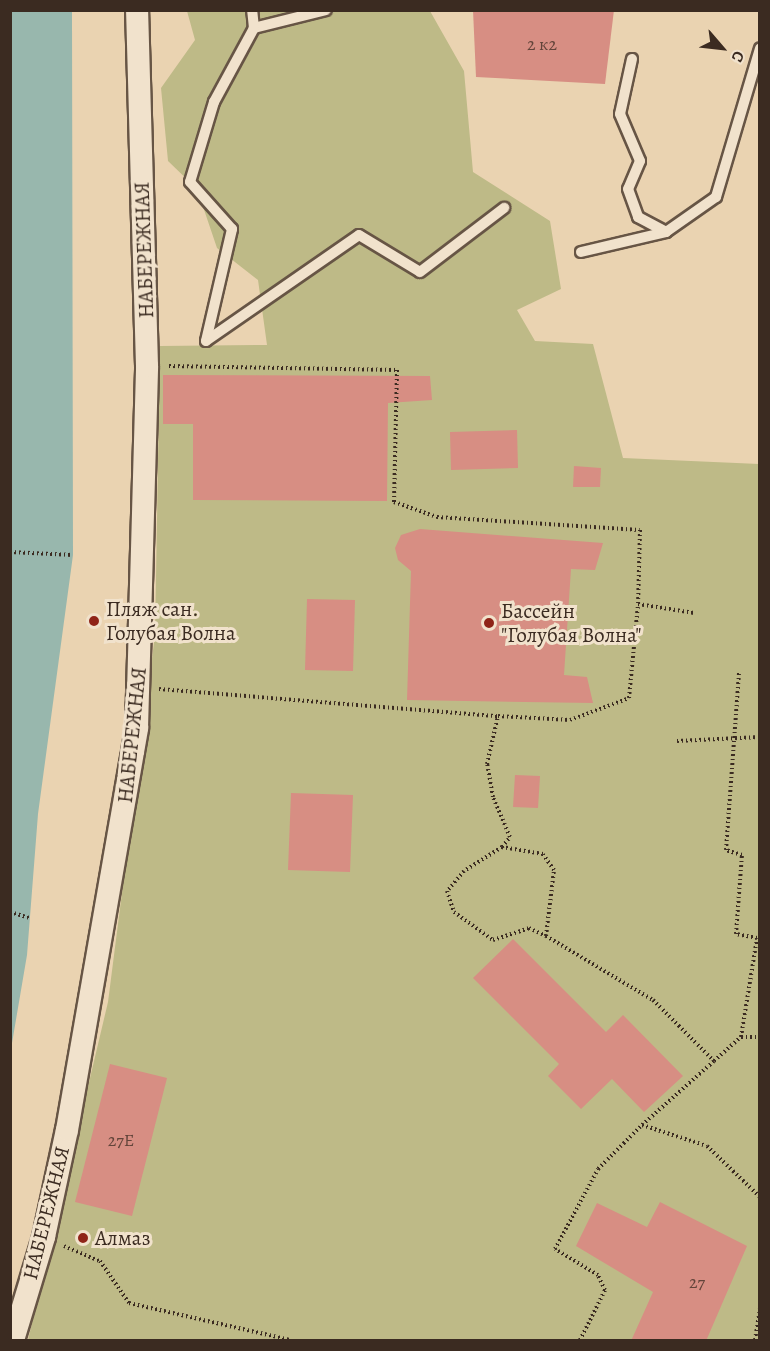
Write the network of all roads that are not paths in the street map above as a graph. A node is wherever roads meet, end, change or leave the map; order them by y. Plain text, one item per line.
1 (137, 10) edge
2 (252, 10) edge
3 (326, 10) edge
4 (254, 28) junction
5 (759, 48) edge
6 (632, 59) dead end
7 (504, 208) dead end
8 (666, 232) junction
9 (581, 252) dead end
10 (13, 1341) edge

1 - 10 street, НАБЕРЕЖНАЯ
2 - 4 lane
3 - 4 lane
4 - 7 lane
5 - 8 lane
6 - 8 lane
8 - 9 lane

